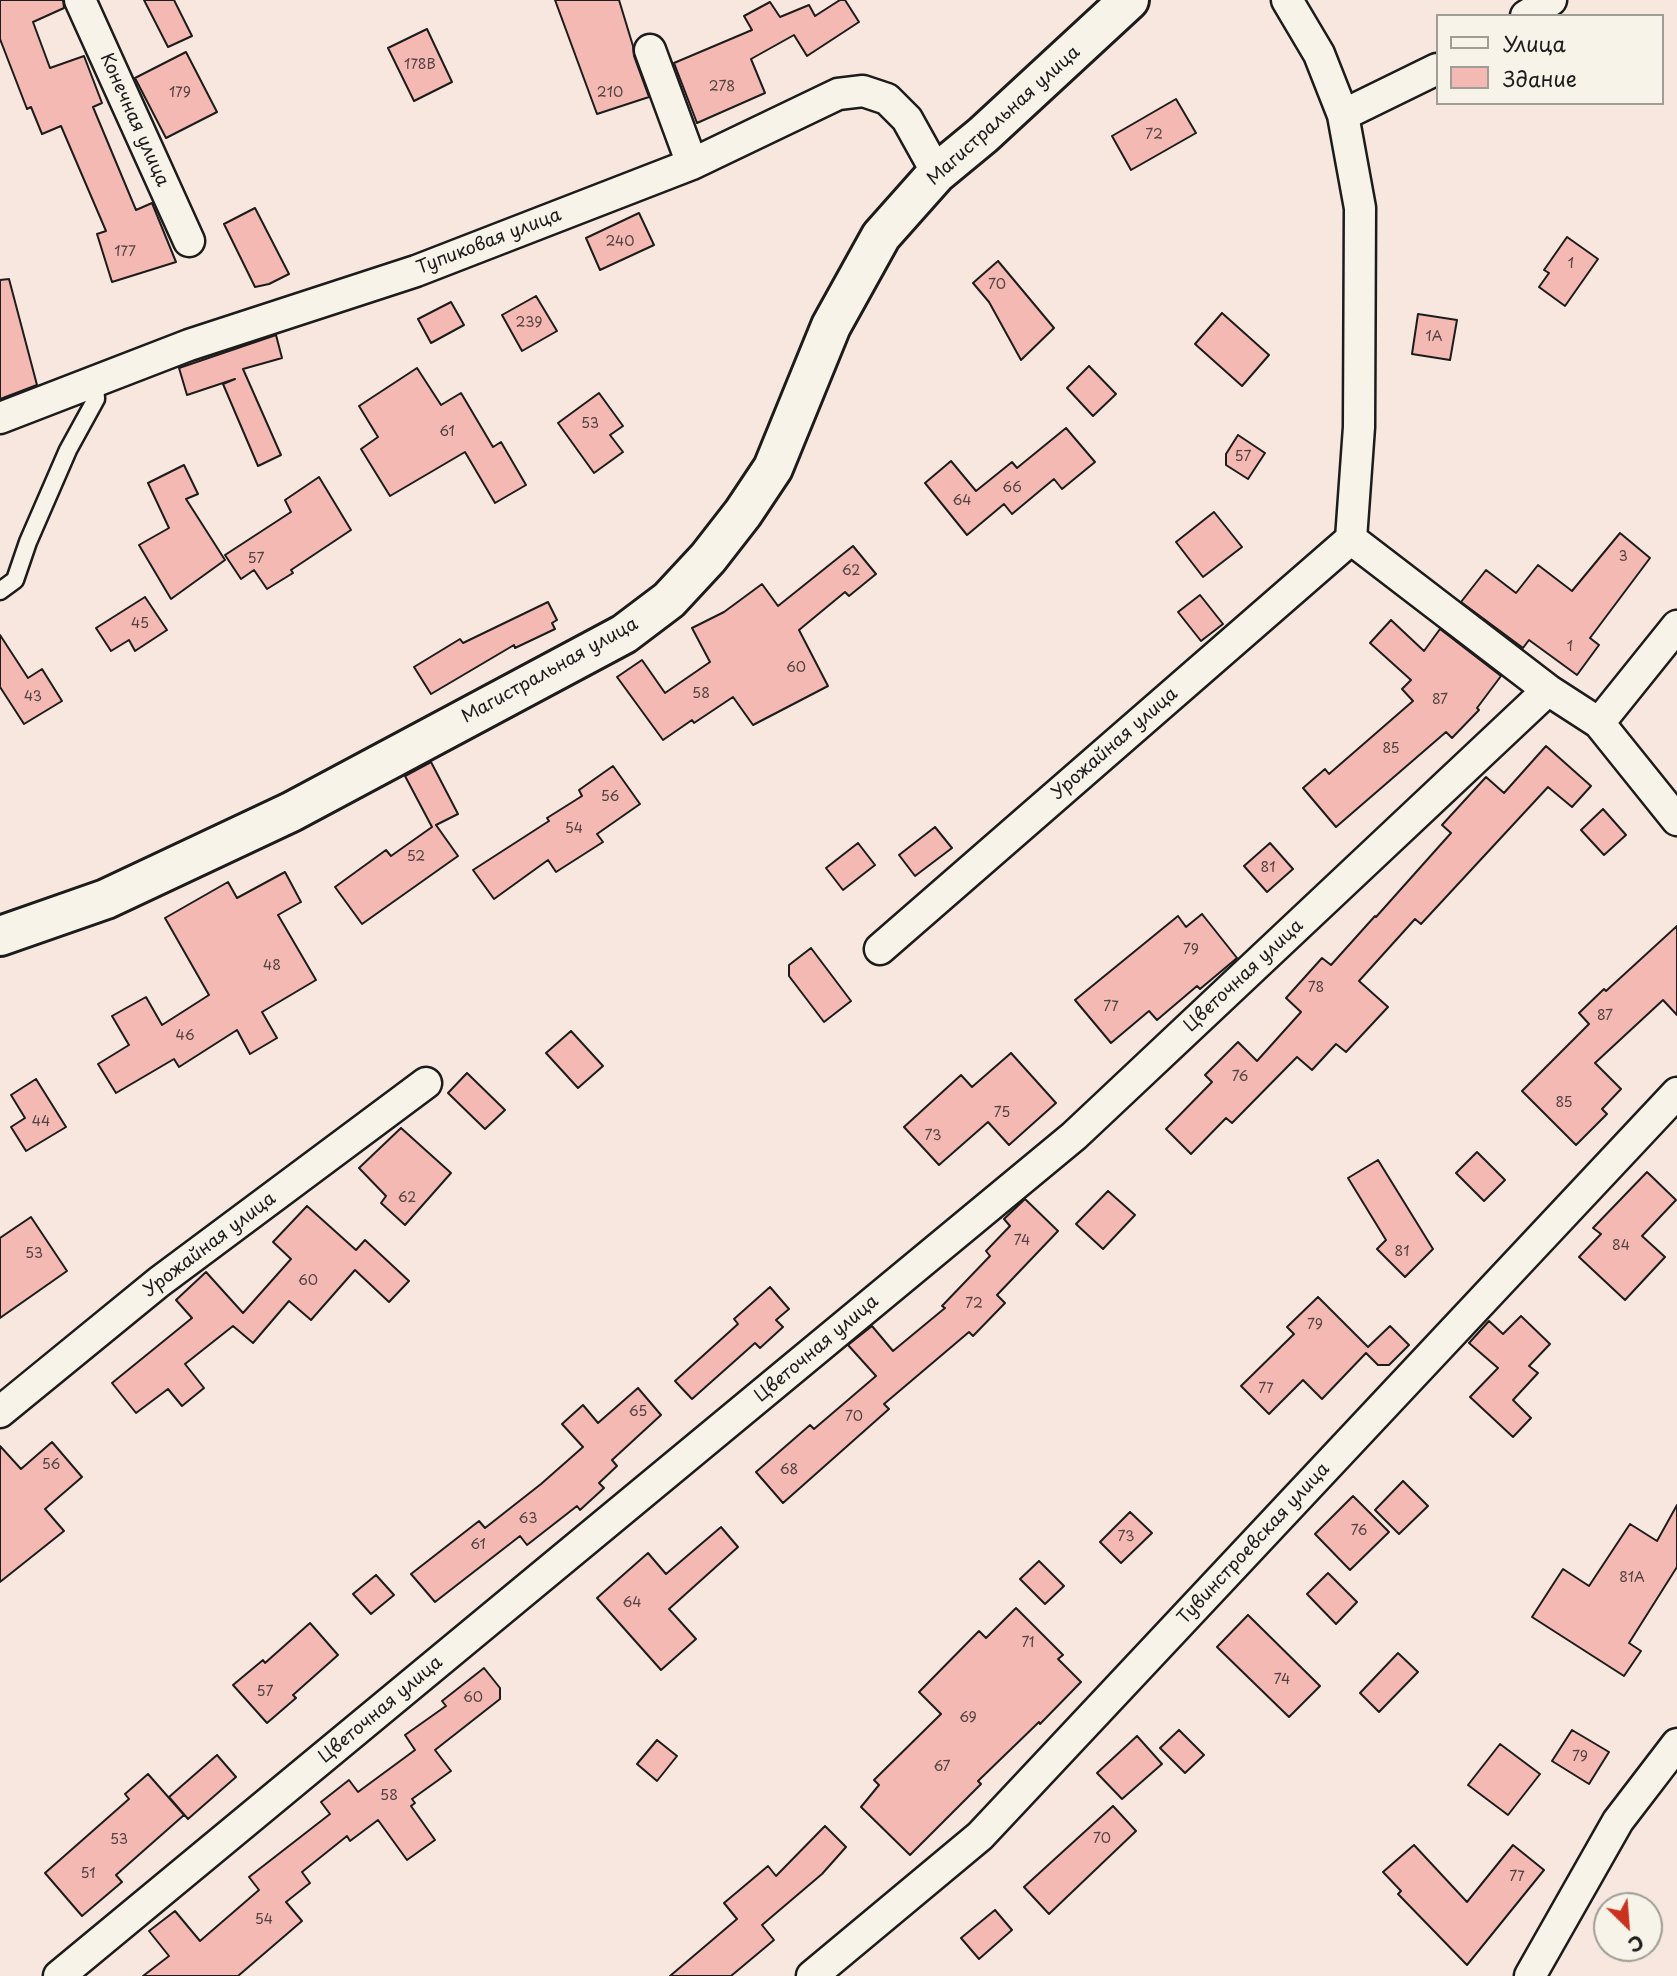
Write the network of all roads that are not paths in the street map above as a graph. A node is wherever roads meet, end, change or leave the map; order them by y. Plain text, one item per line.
1 (80, 0) edge
2 (1129, 0) edge
3 (1287, 0) edge
4 (1551, 0) edge
5 (1529, 14) edge
6 (650, 50) dead end
7 (1436, 69) edge
8 (1343, 114) junction
9 (692, 164) junction
10 (937, 173) junction
11 (189, 241) dead end
12 (95, 383) junction
13 (0, 418) edge
14 (1351, 539) junction
15 (0, 591) edge
16 (1677, 626) edge
17 (1548, 691) junction
18 (1599, 723) junction
19 (1677, 820) edge
20 (0, 936) edge
21 (880, 949) dead end
22 (426, 1083) dead end
23 (1677, 1093) edge
24 (0, 1412) edge
25 (1677, 1744) edge
26 (59, 1976) edge
27 (812, 1976) edge
28 (1530, 1976) edge

1 - 11 street, Конечная улица
2 - 10 street, Магистральная улица
3 - 8 street
4 - 5 street
6 - 9 street
7 - 8 street
8 - 14 street
9 - 10 street, Тупиковая улица
9 - 12 street, Тупиковая улица
10 - 20 street, Магистральная улица
12 - 13 street, Тупиковая улица
12 - 15 lane
14 - 17 street
14 - 21 street, Урожайная улица
16 - 18 street
17 - 18 street
17 - 26 street, Цветочная улица
18 - 19 street
22 - 24 street, Урожайная улица
23 - 27 street, Тувинстроевская улица
25 - 28 street

